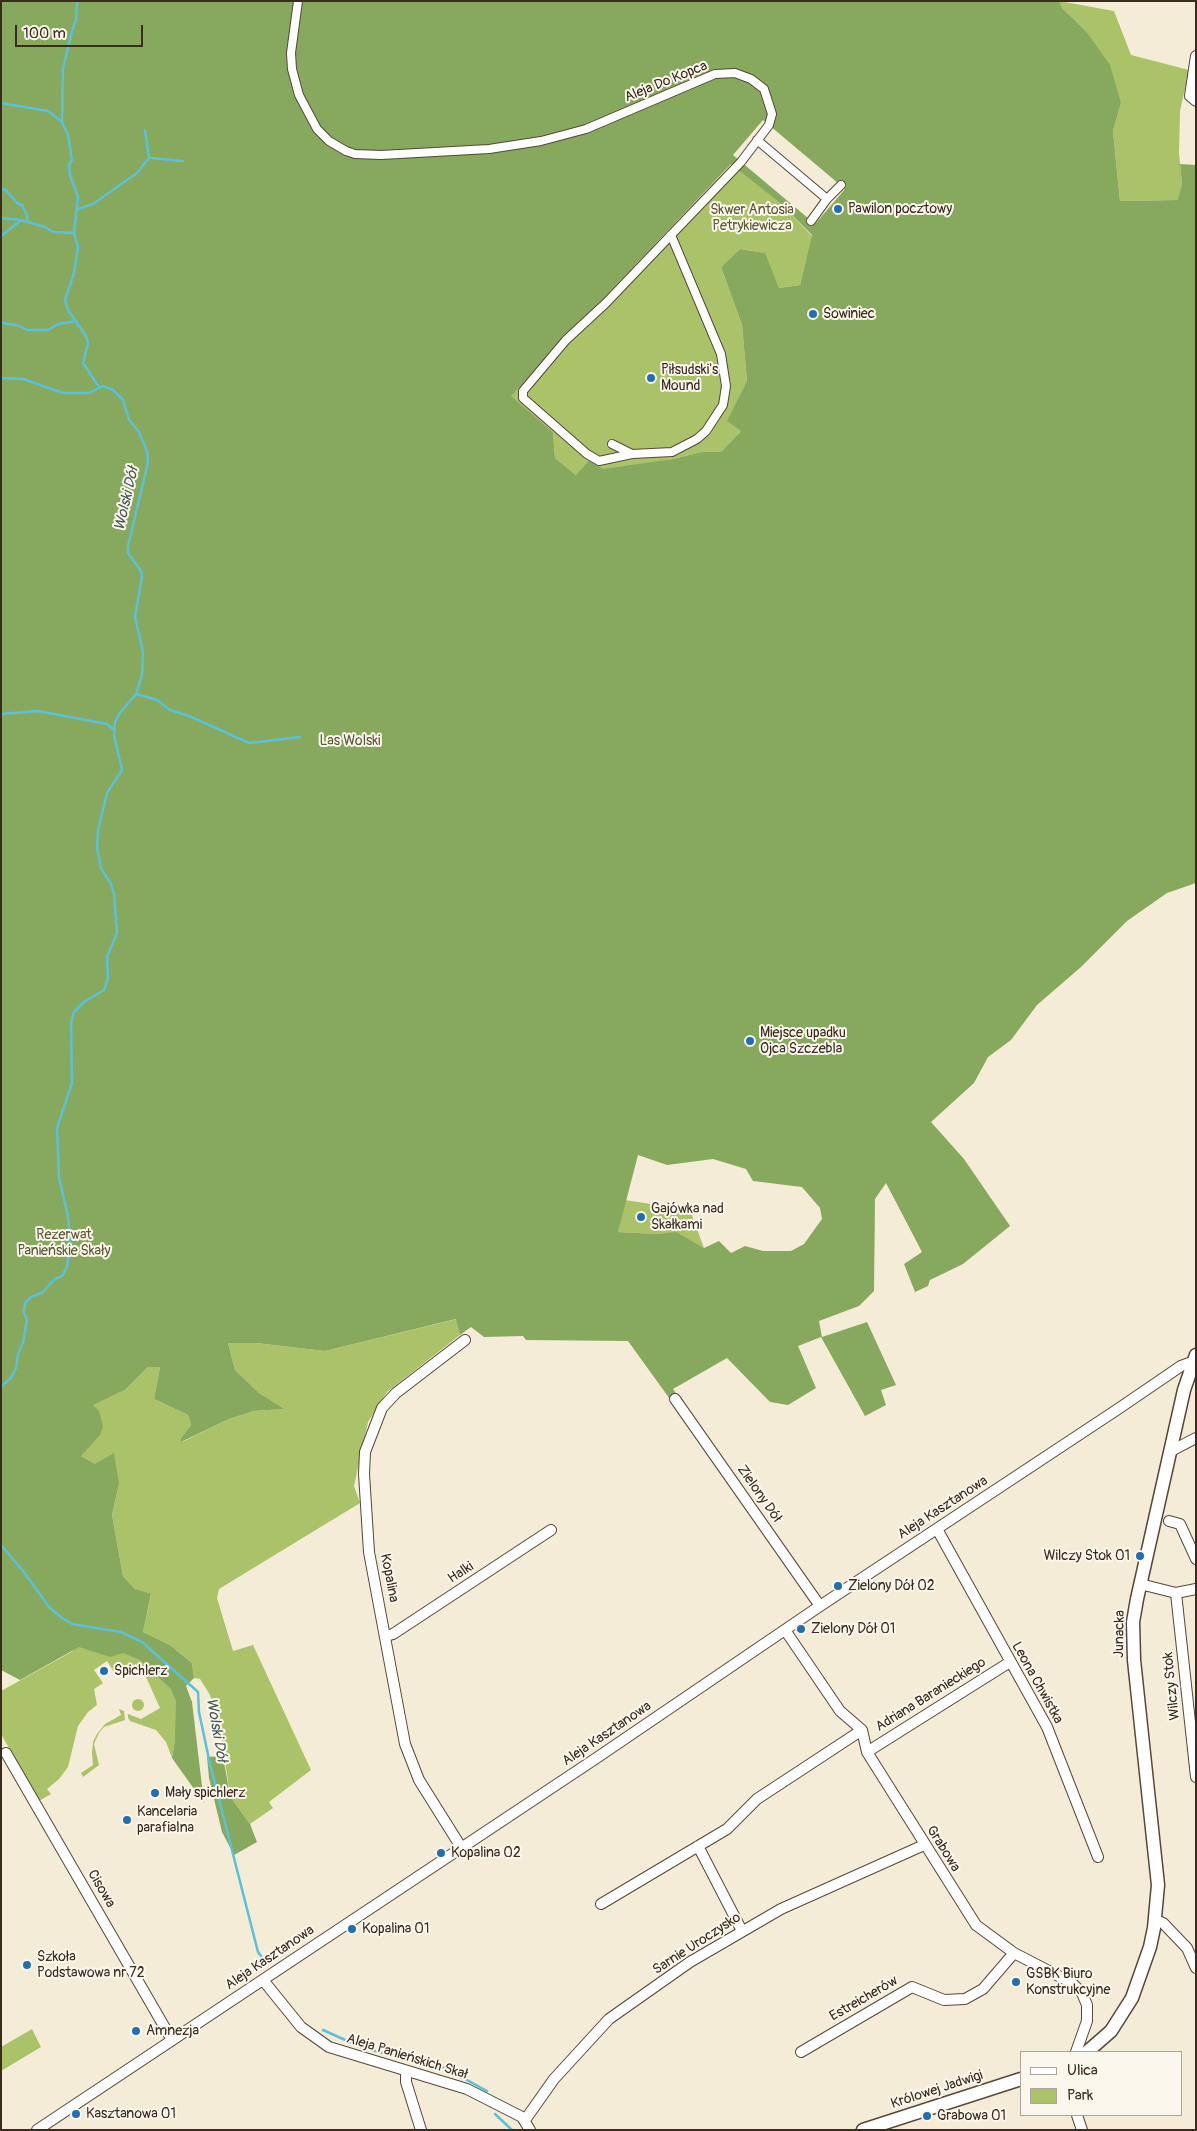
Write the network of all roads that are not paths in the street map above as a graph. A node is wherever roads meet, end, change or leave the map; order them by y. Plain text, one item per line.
1 (298, 1) edge
2 (1196, 56) edge
3 (1193, 98) edge
4 (757, 140) junction
5 (841, 185) dead end
6 (827, 199) junction
7 (811, 221) dead end
8 (671, 235) junction
9 (612, 444) dead end
10 (632, 454) junction
11 (464, 1340) dead end
12 (1194, 1358) edge
13 (675, 1399) dead end
14 (1196, 1438) edge
15 (1171, 1451) junction
16 (1169, 1521) dead end
17 (937, 1529) junction
18 (551, 1530) dead end
19 (1196, 1559) edge
20 (1140, 1584) junction
21 (1196, 1589) edge
22 (1176, 1593) junction
23 (820, 1606) junction
24 (785, 1630) junction
25 (386, 1636) junction
26 (1010, 1662) junction
27 (862, 1730) junction
28 (867, 1752) junction
29 (6, 1753) dead end
30 (1196, 1777) edge
31 (924, 1845) junction
32 (698, 1846) junction
33 (461, 1847) junction
34 (1098, 1857) dead end
35 (601, 1904) dead end
36 (1156, 1920) junction
37 (742, 1931) junction
38 (1014, 1953) junction
39 (1196, 1968) edge
40 (263, 1980) junction
41 (172, 2040) junction
42 (1076, 2051) edge
43 (1088, 2051) edge
44 (800, 2052) dead end
45 (406, 2071) junction
46 (1020, 2079) edge
47 (1077, 2116) edge
48 (525, 2120) junction
49 (37, 2130) edge
50 (421, 2130) edge
51 (530, 2130) edge
52 (863, 2130) edge
53 (1082, 2130) edge

1 - 4 street, Aleja Do Kopca
2 - 3 street
4 - 6 street
4 - 8 street, Aleja Do Kopca
5 - 6 street
6 - 7 street
8 - 10 street
8 - 10 street, Aleja Do Kopca
9 - 10 street
11 - 25 street, Kopalina
12 - 15 street, Junacka
12 - 17 street, Aleja Kasztanowa
13 - 23 street, Zielony Dół
14 - 15 street
15 - 20 street, Junacka
16 - 19 street
17 - 23 street, Aleja Kasztanowa
17 - 26 street, Leona Chwistka
18 - 25 street, Halki
20 - 22 street
20 - 36 street, Junacka
21 - 22 street
22 - 30 street, Wilczy Stok
23 - 24 street, Aleja Kasztanowa
24 - 27 street
24 - 33 street, Aleja Kasztanowa
25 - 33 street, Kopalina
26 - 28 street, Adriana Baranieckiego
26 - 34 street, Leona Chwistka
27 - 28 street, Grabowa
27 - 32 street
28 - 31 street, Grabowa
29 - 41 street, Cisowa
31 - 37 street, Sarnie Uroczysko
31 - 38 street, Grabowa
32 - 35 street
32 - 37 street
33 - 40 street, Aleja Kasztanowa
36 - 39 street
36 - 43 street
37 - 48 street, Sarnie Uroczysko
38 - 42 street, Grabowa
38 - 44 street, Estreicherów
40 - 41 street, Aleja Kasztanowa
40 - 45 street, Aleja Panieńskich Skał
41 - 49 street, Aleja Kasztanowa
45 - 48 street, Aleja Panieńskich Skał
45 - 50 street
46 - 52 street, Królowej Jadwigi
47 - 53 street
48 - 51 street

